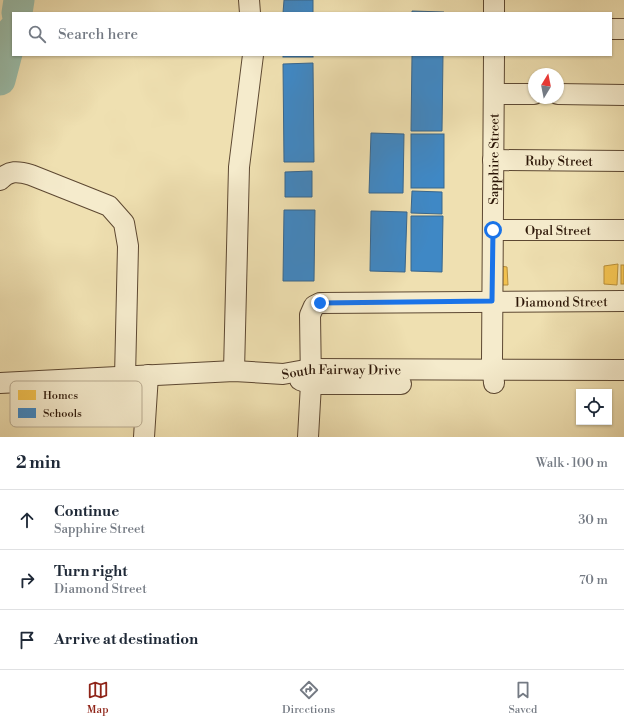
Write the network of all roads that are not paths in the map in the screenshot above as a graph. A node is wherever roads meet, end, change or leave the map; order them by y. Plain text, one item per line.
1 (249, 0) edge
2 (494, 0) edge
3 (250, 12) edge
4 (494, 12) edge
5 (612, 29) edge
6 (624, 29) edge
7 (253, 56) edge
8 (494, 56) edge
9 (494, 94) junction
10 (528, 94) edge
11 (564, 94) edge
12 (624, 95) edge
13 (493, 160) junction
14 (624, 161) edge
15 (0, 180) edge
16 (493, 230) junction
17 (624, 230) edge
18 (492, 301) junction
19 (624, 301) edge
20 (624, 370) edge
21 (234, 371) junction
22 (148, 375) junction
23 (126, 377) junction
24 (311, 377) junction
25 (493, 377) junction
26 (42, 381) edge
27 (0, 383) edge
28 (10, 383) edge
29 (624, 384) edge
30 (144, 437) edge
31 (308, 437) edge

1 - 3 street
2 - 4 street
5 - 6 street
7 - 21 street
8 - 9 street, Sapphire Street
9 - 10 street
9 - 13 street, Sapphire Street
11 - 12 street
13 - 14 street, Ruby Street
13 - 16 street, Sapphire Street
15 - 23 street
16 - 17 street, Opal Street
16 - 18 street, Sapphire Street
18 - 19 street, Diamond Street
18 - 24 street, Diamond Street
18 - 25 street, Sapphire Street
20 - 25 street, South Fairway Drive
21 - 22 street, South Fairway Drive
21 - 24 street, South Fairway Drive
22 - 23 street, South Fairway Drive
22 - 30 street
23 - 26 street, South Fairway Drive
24 - 25 street, South Fairway Drive
24 - 31 street, Diamond Street
25 - 29 street, South Fairway Drive
27 - 28 street, South Fairway Drive

